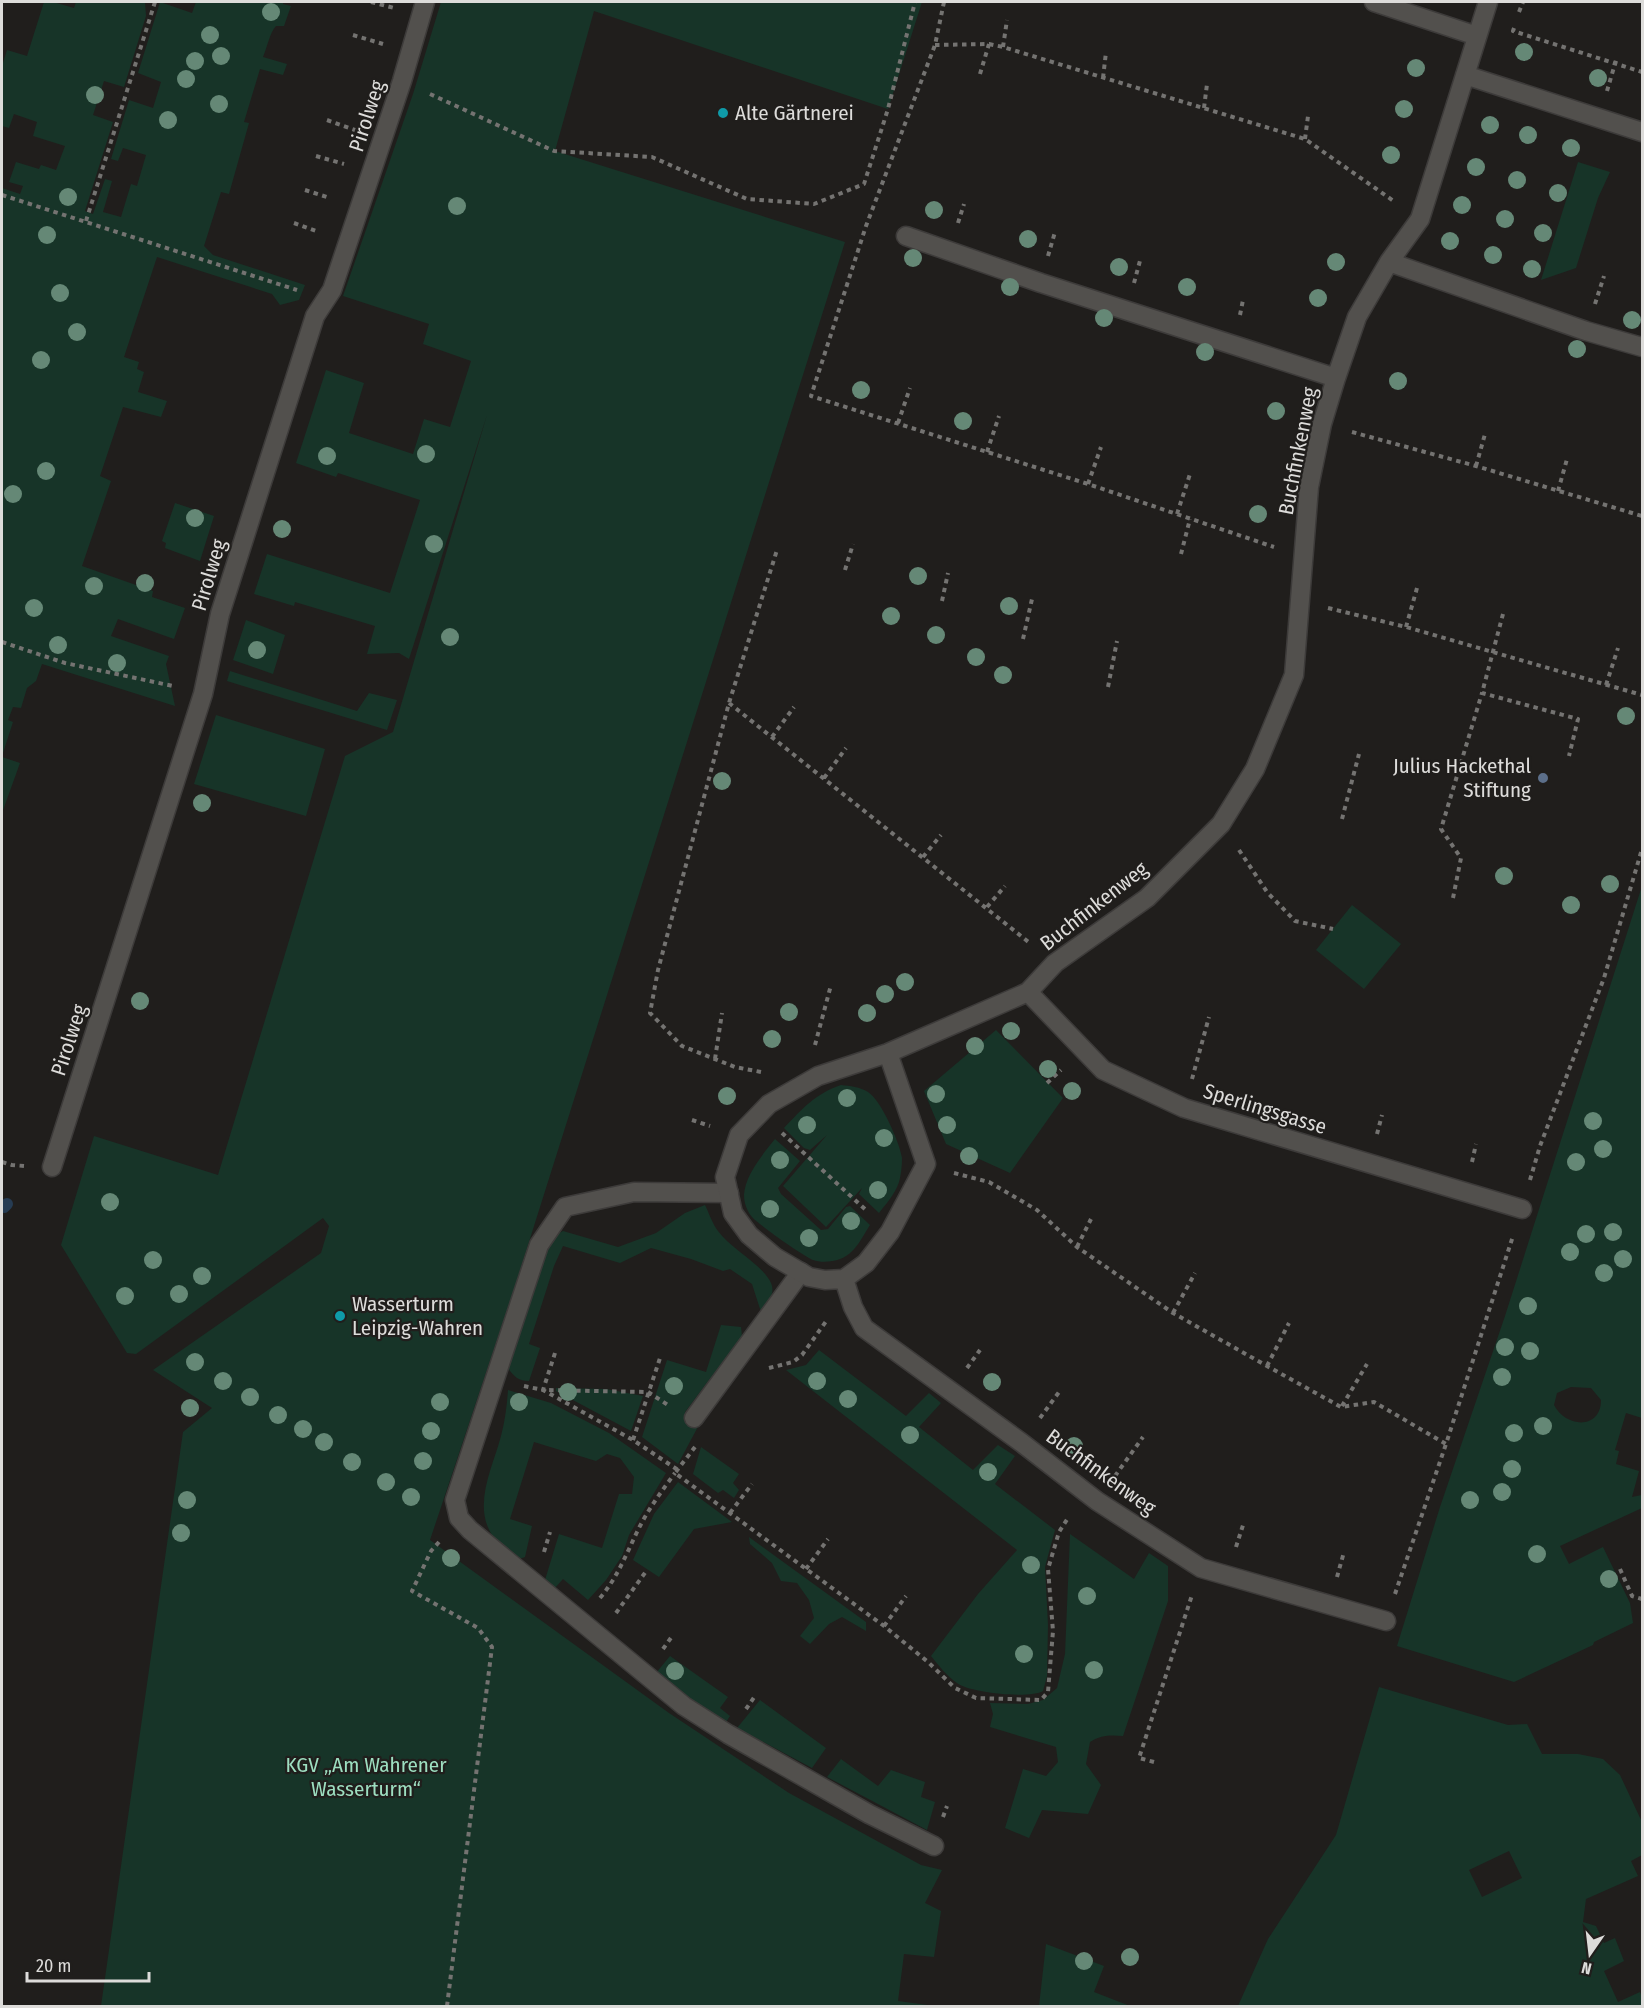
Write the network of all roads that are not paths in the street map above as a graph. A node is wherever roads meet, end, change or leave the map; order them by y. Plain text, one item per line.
1 (425, 2) edge
2 (1374, 2) edge
3 (1488, 2) edge
4 (1477, 36) junction
5 (1465, 75) junction
6 (1642, 132) edge
7 (906, 236) dead end
8 (1389, 262) junction
9 (1642, 347) edge
10 (1335, 378) junction
11 (1028, 992) junction
12 (888, 1053) junction
13 (52, 1167) dead end
14 (729, 1193) junction
15 (1522, 1209) road end
16 (801, 1272) junction
17 (844, 1279) junction
18 (694, 1418) dead end
19 (1386, 1621) road end
20 (934, 1846) dead end

1 - 13 street, Pirolweg
2 - 4 street
3 - 4 street, Buchfinkenweg
4 - 5 street, Buchfinkenweg
5 - 6 street
5 - 8 street, Buchfinkenweg
7 - 10 street, Buchfinkenweg
8 - 9 street
8 - 10 street, Buchfinkenweg
10 - 11 street, Buchfinkenweg
11 - 12 street, Buchfinkenweg
11 - 15 street, Sperlingsgasse
12 - 14 street, Buchfinkenweg
12 - 17 street
14 - 16 street, Buchfinkenweg
14 - 20 street
16 - 17 street, Buchfinkenweg
16 - 18 street
17 - 19 street, Buchfinkenweg

